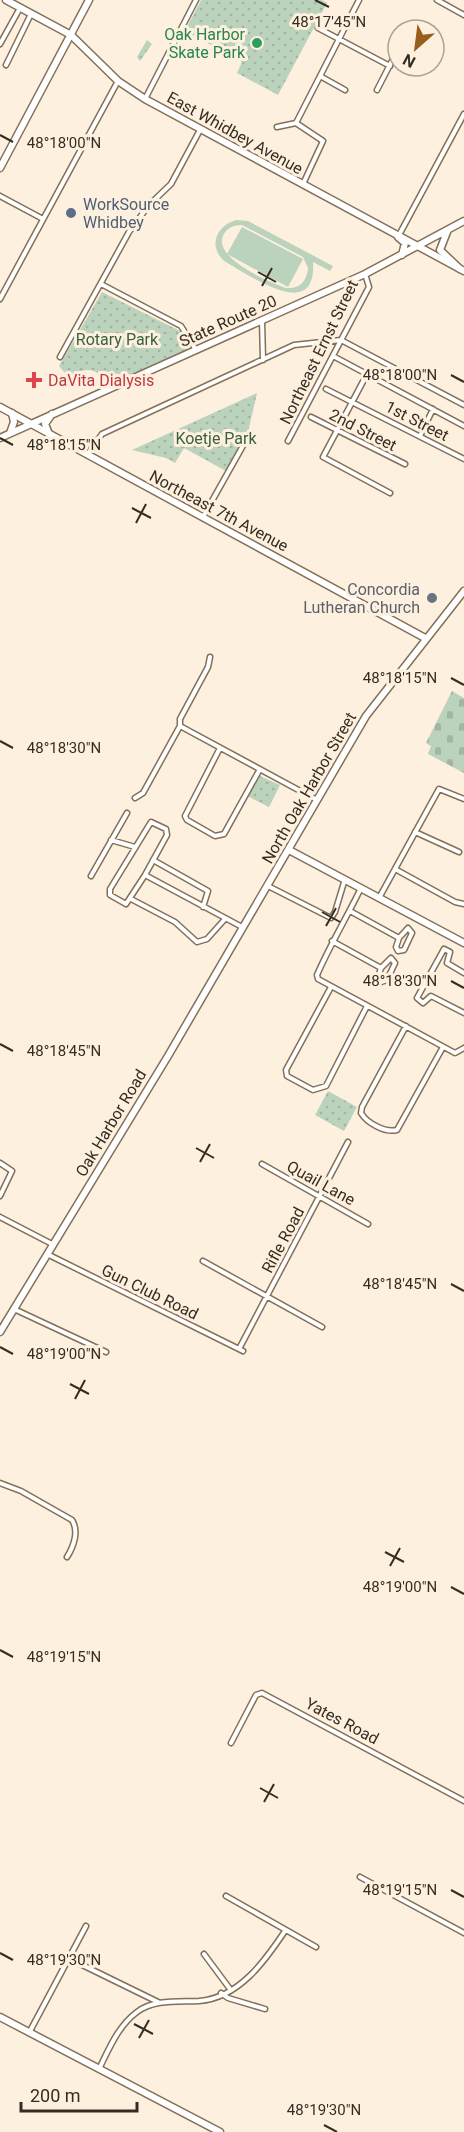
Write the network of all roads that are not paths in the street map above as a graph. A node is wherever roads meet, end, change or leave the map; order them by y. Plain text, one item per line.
1 (6, 0) edge
2 (89, 0) edge
3 (196, 0) edge
4 (359, 0) edge
5 (437, 0) edge
6 (20, 8) junction
7 (31, 14) junction
8 (464, 15) edge
9 (318, 28) dead end
10 (71, 35) junction
11 (339, 39) junction
12 (0, 44) edge
13 (386, 64) edge
14 (6, 65) dead end
15 (386, 73) edge
16 (320, 76) junction
17 (118, 81) junction
18 (345, 90) dead end
19 (377, 90) dead end
20 (145, 99) junction
21 (464, 114) edge
22 (296, 123) junction
23 (277, 127) dead end
24 (200, 130) junction
25 (0, 168) edge
26 (303, 185) junction
27 (0, 196) edge
28 (43, 219) junction
29 (464, 221) edge
30 (447, 231) junction
31 (398, 237) junction
32 (418, 247) junction
33 (402, 255) junction
34 (462, 270) edge
35 (365, 274) junction
36 (102, 284) junction
37 (0, 299) edge
38 (262, 321) junction
39 (341, 340) junction
40 (196, 350) junction
41 (333, 356) junction
42 (60, 357) dead end
43 (263, 360) junction
44 (367, 374) junction
45 (327, 389) dead end
46 (352, 402) junction
47 (464, 405) edge
48 (0, 407) edge
49 (434, 409) junction
50 (12, 413) junction
51 (53, 413) junction
52 (311, 417) dead end
53 (29, 423) junction
54 (464, 426) edge
55 (338, 430) junction
56 (10, 433) junction
57 (49, 434) junction
58 (249, 435) dead end
59 (420, 436) junction
60 (0, 438) edge
61 (288, 441) dead end
62 (87, 455) junction
63 (464, 459) edge
64 (405, 464) dead end
65 (390, 493) dead end
66 (203, 518) junction
67 (464, 591) edge
68 (425, 638) junction
69 (210, 657) dead end
70 (180, 726) junction
71 (220, 748) junction
72 (260, 769) junction
73 (135, 798) dead end
74 (464, 799) edge
75 (318, 800) junction
76 (127, 813) dead end
77 (415, 832) junction
78 (111, 840) junction
79 (135, 847) junction
80 (290, 850) junction
81 (459, 852) dead end
82 (153, 860) junction
83 (395, 869) junction
84 (145, 875) junction
85 (91, 876) dead end
86 (345, 879) junction
87 (268, 886) junction
88 (361, 888) junction
89 (379, 898) junction
90 (130, 899) junction
91 (464, 904) edge
92 (203, 907) junction
93 (350, 911) junction
94 (225, 919) junction
95 (242, 927) junction
96 (399, 938) junction
97 (332, 941) junction
98 (464, 943) edge
99 (381, 968) junction
100 (464, 973) edge
101 (331, 987) junction
102 (367, 1006) junction
103 (464, 1013) edge
104 (406, 1026) junction
105 (443, 1047) junction
106 (464, 1048) edge
107 (348, 1142) dead end
108 (0, 1163) edge
109 (262, 1164) dead end
110 (0, 1196) edge
111 (320, 1196) junction
112 (0, 1217) edge
113 (368, 1224) dead end
114 (52, 1244) junction
115 (47, 1254) junction
116 (203, 1261) dead end
117 (267, 1296) junction
118 (14, 1309) junction
119 (322, 1327) dead end
120 (0, 1332) edge
121 (241, 1350) joint
122 (106, 1352) dead end
123 (0, 1483) edge
124 (67, 1557) dead end
125 (231, 1743) dead end
126 (464, 1801) edge
127 (360, 1877) dead end
128 (226, 1896) dead end
129 (86, 1926) dead end
130 (285, 1931) junction
131 (464, 1933) edge
132 (316, 1947) dead end
133 (204, 1954) dead end
134 (68, 1958) junction
135 (230, 1989) junction
136 (221, 1994) junction
137 (158, 2002) junction
138 (265, 2009) dead end
139 (0, 2017) edge
140 (29, 2032) junction
141 (99, 2069) junction
142 (203, 2123) junction
143 (209, 2132) edge
144 (220, 2132) edge

1 - 6 street, East Whidbey Avenue
2 - 10 street
3 - 20 street
4 - 11 street
5 - 8 street
6 - 7 street, East Whidbey Avenue
6 - 12 street
7 - 10 street, East Whidbey Avenue
7 - 14 street
9 - 11 street
10 - 17 street, East Whidbey Avenue
10 - 25 street
11 - 13 street
11 - 16 street
15 - 19 street
16 - 18 street
16 - 22 street
17 - 20 street, East Whidbey Avenue
17 - 28 street
20 - 24 street, East Whidbey Avenue
21 - 31 street
22 - 23 street
22 - 26 street
24 - 26 street, East Whidbey Avenue
24 - 36 street
26 - 31 street, East Whidbey Avenue
27 - 28 street
28 - 37 street
29 - 30 street, State Route 20
30 - 32 street, State Route 20
30 - 34 street
31 - 32 street, East Whidbey Avenue
31 - 33 street
32 - 33 street, State Route 20
32 - 34 street, East Whidbey Avenue
33 - 35 street, State Route 20
35 - 38 street, State Route 20
35 - 39 street, Northeast Ernst Street
36 - 40 street
36 - 42 street
38 - 40 street, State Route 20
38 - 43 street
39 - 41 street, Northeast Ernst Street
39 - 43 street
39 - 47 street
40 - 51 street, State Route 20
41 - 44 street
41 - 61 street, Northeast Ernst Street
43 - 62 street
44 - 46 street
44 - 49 street
45 - 46 street, 1st Street
46 - 55 street
46 - 59 street, 1st Street
48 - 50 street, Northeast 7th Avenue
49 - 54 street
49 - 59 street
50 - 53 street, Northeast 7th Avenue
50 - 56 street
51 - 53 street, State Route 20
51 - 57 street
52 - 55 street, 2nd Street
53 - 56 street, State Route 20
53 - 57 street, Northeast 7th Avenue
55 - 64 street, 2nd Street
55 - 65 street
56 - 60 street, State Route 20
57 - 62 street, Northeast 7th Avenue
58 - 66 street
59 - 63 street, 1st Street
62 - 66 street, Northeast 7th Avenue
66 - 68 street, Northeast 7th Avenue
67 - 68 street, North Oak Harbor Street
68 - 75 street, North Oak Harbor Street
69 - 70 street
70 - 71 street
70 - 73 street
71 - 72 street
71 - 72 street
72 - 75 street
74 - 77 street
75 - 80 street, North Oak Harbor Street
76 - 78 street
77 - 81 street
77 - 83 street
78 - 79 street
78 - 85 street
79 - 82 street
79 - 90 street
80 - 86 street
80 - 87 street, North Oak Harbor Street
82 - 84 street
82 - 92 street
83 - 89 street
83 - 91 street
84 - 90 street
84 - 92 street
86 - 87 street
86 - 88 street
87 - 95 street, North Oak Harbor Street
88 - 89 street
88 - 93 street
89 - 98 street
90 - 94 street
92 - 94 street
93 - 96 street
93 - 97 street
94 - 95 street
95 - 114 street, Oak Harbor Road
96 - 96 street
97 - 99 street
97 - 101 street
99 - 99 street
100 - 103 street
101 - 102 street
101 - 102 street
102 - 104 street
104 - 105 street
104 - 105 street
105 - 106 street
107 - 111 street, Rifle Road
108 - 110 street
109 - 111 street, Quail Lane
111 - 113 street, Quail Lane
111 - 117 street, Rifle Road
112 - 114 street
114 - 115 street, Oak Harbor Road
115 - 118 street, Oak Harbor Road
115 - 121 street, Gun Club Road
116 - 117 street
117 - 119 street
117 - 121 street, Rifle Road
118 - 120 street, Oak Harbor Road
118 - 122 street
123 - 124 street
125 - 126 street, Yates Road
127 - 131 street
128 - 130 street
129 - 134 street
130 - 132 street
130 - 135 street
133 - 135 street
134 - 137 street
134 - 140 street
135 - 136 street
136 - 137 street
136 - 138 street
137 - 141 street
139 - 140 street
140 - 141 street
141 - 142 street
142 - 143 street
142 - 144 street

